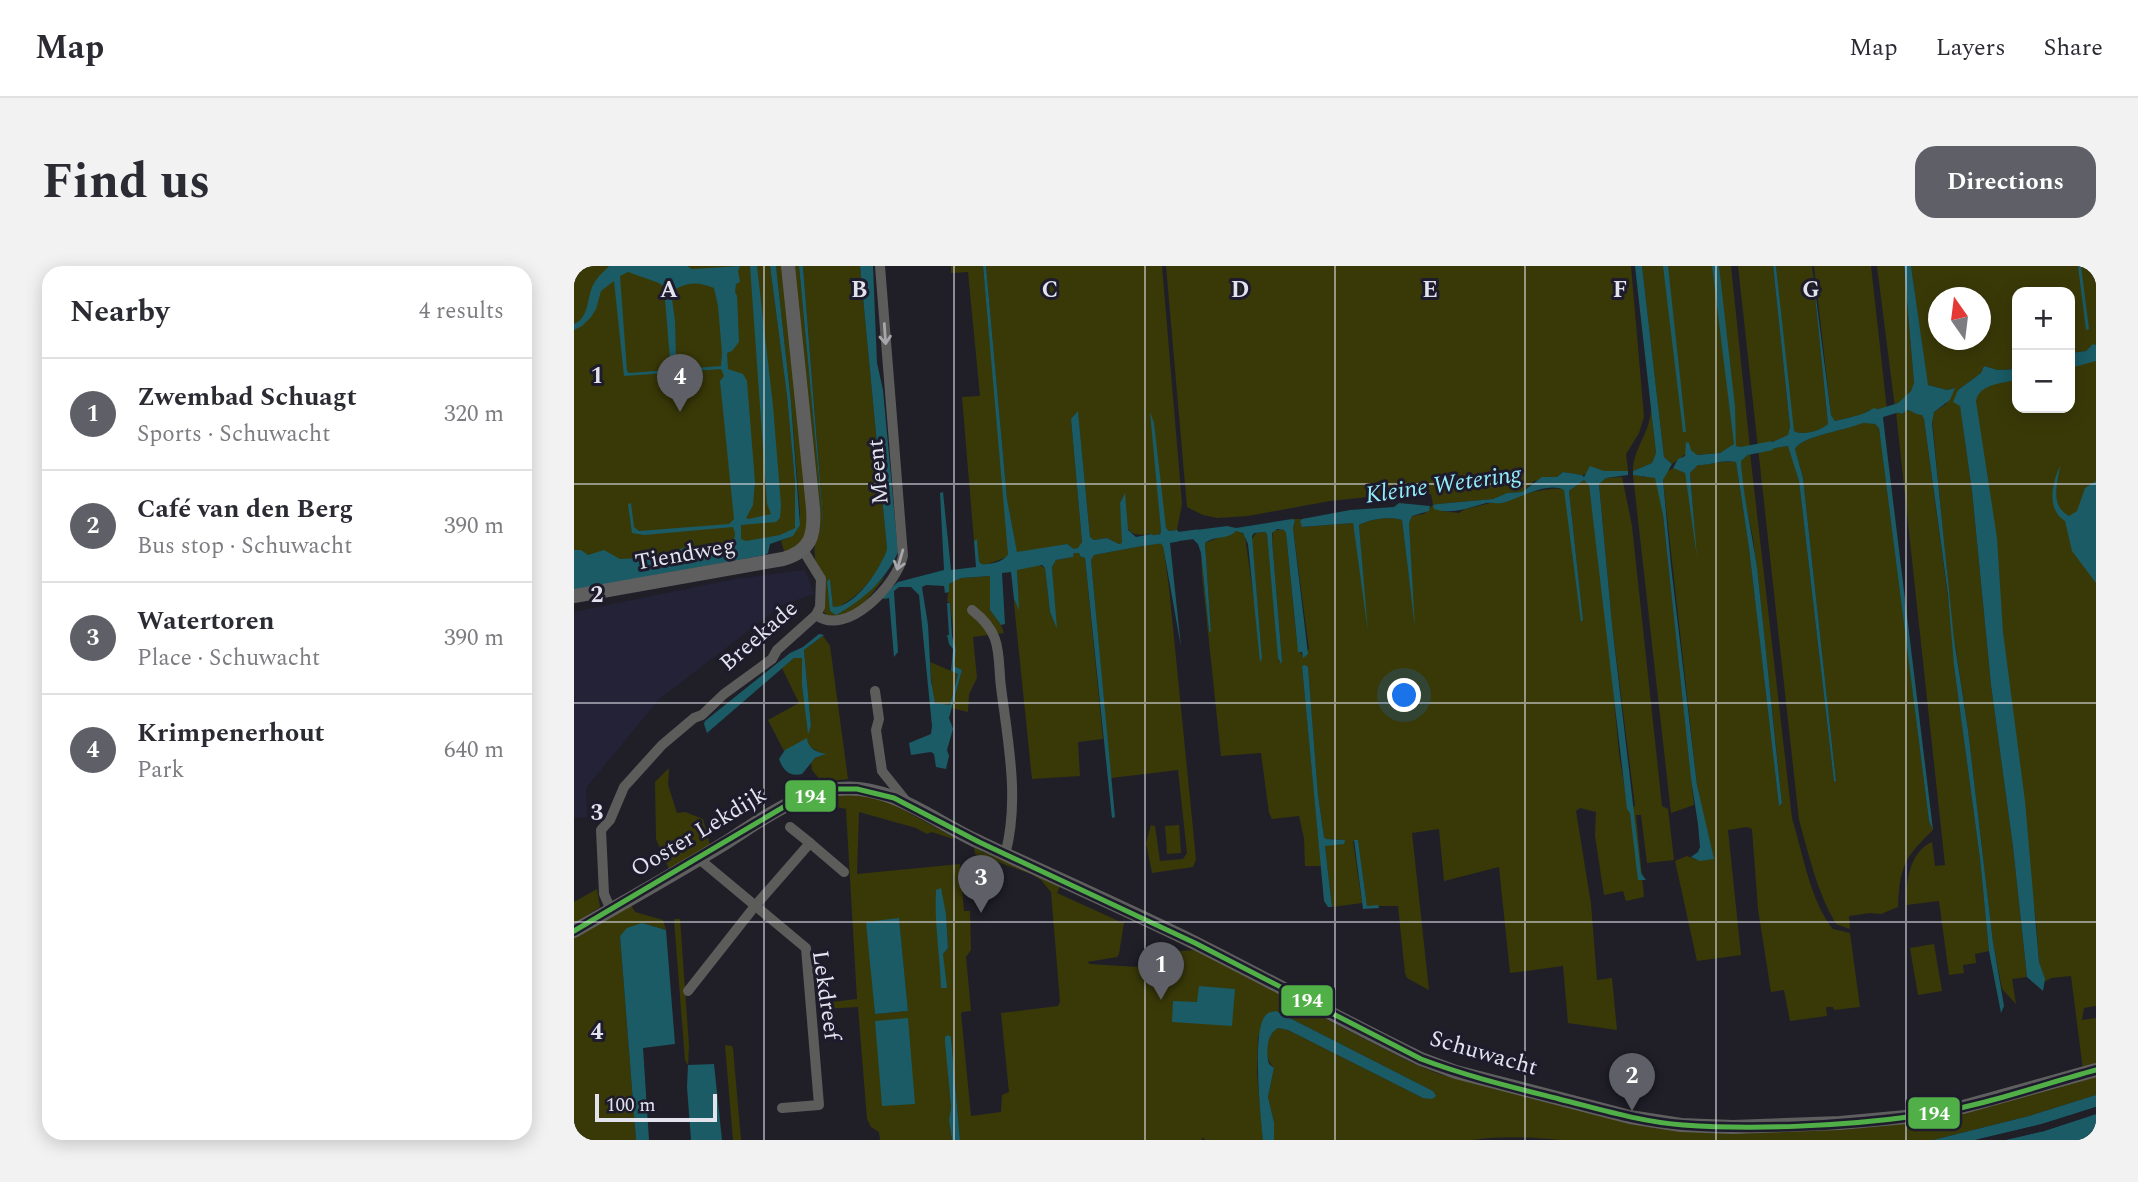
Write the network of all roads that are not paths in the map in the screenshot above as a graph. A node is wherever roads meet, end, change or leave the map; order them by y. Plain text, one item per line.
1 (788, 266) edge
2 (880, 266) edge
3 (803, 550) junction
4 (574, 596) edge
5 (972, 610) dead end
6 (816, 615) junction
7 (875, 691) dead end
8 (852, 788) joint
9 (908, 804) junction
10 (790, 827) dead end
11 (810, 843) junction
12 (1005, 855) junction
13 (698, 858) junction
14 (844, 872) dead end
15 (755, 906) junction
16 (611, 910) junction
17 (574, 931) edge
18 (688, 991) dead end
19 (2096, 1070) edge
20 (782, 1108) dead end

1 - 3 street
2 -> 6 street, Meent
3 - 4 street, Tiendweg
3 - 6 street, Breekade
5 - 12 street
6 - 16 street, Breekade
7 - 9 street, Schuwacht
8 - 9 street, Schuwacht
8 - 13 street, Ooster Lekdijk
9 - 12 street, Schuwacht
10 - 11 street
11 - 14 street
11 - 15 street
12 - 19 street, Schuwacht
13 - 15 street, Lekdreef
13 - 16 street, Ooster Lekdijk
15 - 18 street
15 - 20 street, Lekdreef
16 - 17 street, Ooster Lekdijk

